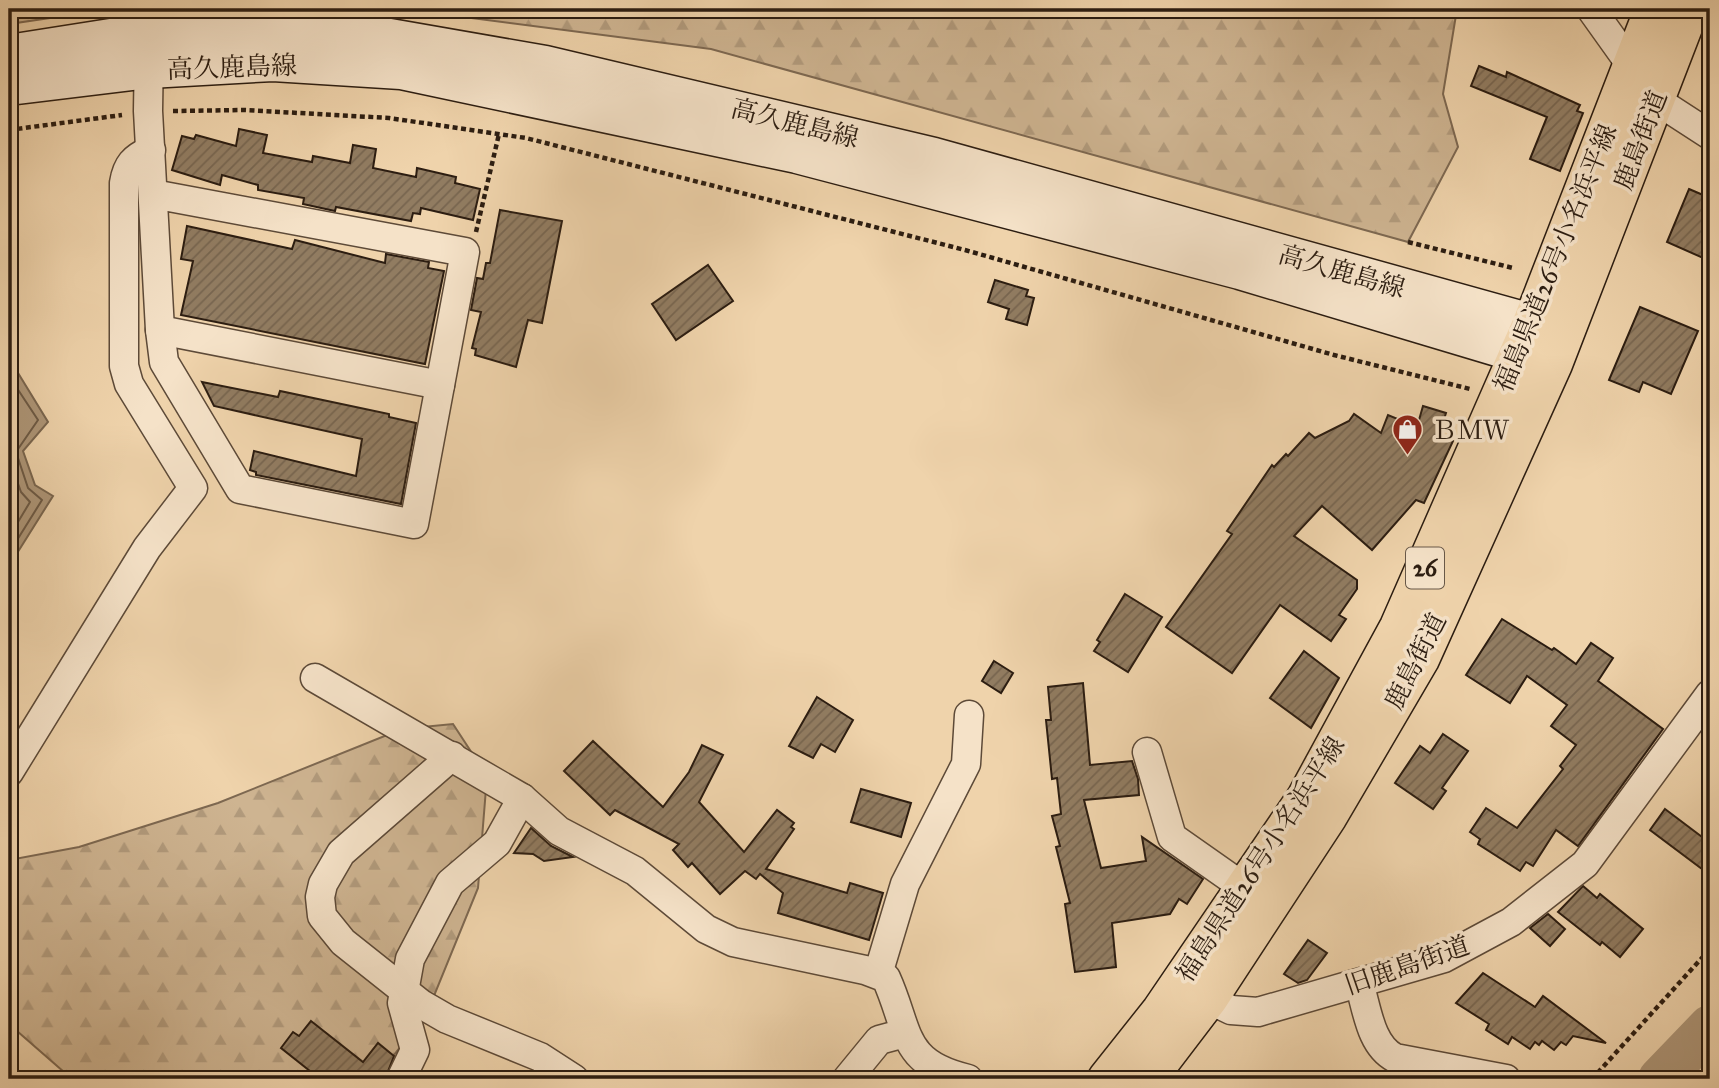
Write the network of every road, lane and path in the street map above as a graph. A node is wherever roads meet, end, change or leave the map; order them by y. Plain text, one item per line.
1 (1591, 9) edge
2 (1654, 9) edge
3 (1690, 9) edge
4 (149, 32) junction
5 (9, 54) edge
6 (1632, 66) junction
7 (149, 69) junction
8 (9, 86) edge
9 (1656, 100) junction
10 (148, 111) junction
11 (9, 130) edge
12 (499, 134) junction
13 (1710, 135) edge
14 (151, 150) junction
15 (153, 194) junction
16 (1409, 242) dead end
17 (465, 252) junction
18 (1513, 268) dead end
19 (160, 330) junction
20 (1541, 344) junction
21 (440, 384) junction
22 (1447, 384) dead end
23 (315, 678) dead end
24 (1710, 694) edge
25 (969, 715) dead end
26 (1147, 752) dead end
27 (452, 756) junction
28 (9, 772) edge
29 (522, 799) junction
30 (1247, 889) junction
31 (1710, 949) edge
32 (878, 974) junction
33 (1359, 983) junction
34 (403, 990) junction
35 (1208, 999) junction
36 (905, 1033) junction
37 (401, 1079) edge
38 (575, 1079) edge
39 (846, 1079) edge
40 (968, 1079) edge
41 (1107, 1079) edge
42 (1147, 1079) edge
43 (1506, 1079) edge
44 (1592, 1079) edge

1 - 6 street
2 - 6 main road, 福島県道26号小名浜平線 / 26
3 - 9 main road, 鹿島街道 / 26
4 - 5 main road, 高久鹿島線
4 - 7 street
4 - 20 main road, 高久鹿島線
6 - 9 street
6 - 20 main road, 福島県道26号小名浜平線 / 26
7 - 8 main road, 高久鹿島線
7 - 10 street
7 - 20 main road, 高久鹿島線
9 - 13 street
9 - 20 main road, 鹿島街道 / 26
10 - 11 path
10 - 12 path
10 - 14 street
12 - 17 path
12 - 22 path
14 - 15 street
14 - 28 street
15 - 17 street
15 - 19 street
16 - 18 path
17 - 21 street
19 - 21 street
19 - 21 street
20 - 30 main road, 福島県道26号小名浜平線 / 26
20 - 35 main road, 鹿島街道 / 26
23 - 27 street
24 - 33 street, 旧鹿島街道
25 - 32 street
26 - 30 street
27 - 29 street
27 - 34 street
29 - 32 street
29 - 34 street
30 - 41 main road, 福島県道26号小名浜平線 / 26
31 - 44 path
32 - 36 street
33 - 35 street, 旧鹿島街道
33 - 43 street
34 - 37 street
34 - 38 street
35 - 42 main road, 鹿島街道 / 26
36 - 39 street
36 - 40 street

